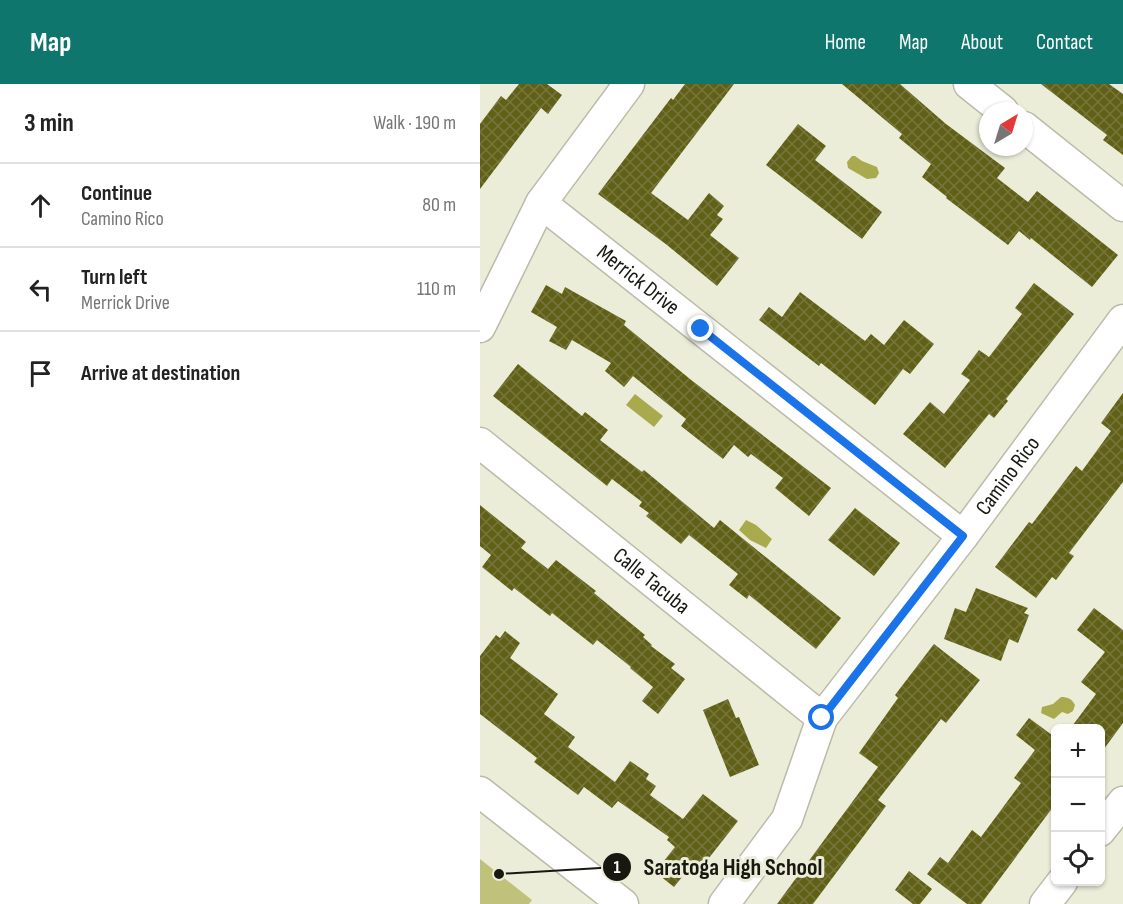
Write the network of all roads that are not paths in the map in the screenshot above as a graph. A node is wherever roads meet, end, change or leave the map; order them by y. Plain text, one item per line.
1 (629, 84) edge
2 (969, 84) edge
3 (992, 102) edge
4 (1033, 135) edge
5 (541, 203) junction
6 (1123, 206) edge
7 (1123, 320) edge
8 (480, 327) edge
9 (480, 443) edge
10 (963, 536) junction
11 (822, 718) junction
12 (480, 792) edge
13 (1123, 802) edge
14 (1105, 826) edge
15 (1059, 886) edge
16 (623, 904) edge
17 (724, 904) edge
18 (1045, 904) edge

1 - 5 street
2 - 3 street
4 - 6 street
5 - 8 street
5 - 10 street, Merrick Drive
7 - 10 street, Camino Rico
9 - 11 street, Calle Tacuba
10 - 11 street, Camino Rico
11 - 17 street, Camino Rico
12 - 16 street
13 - 14 street
15 - 18 street

